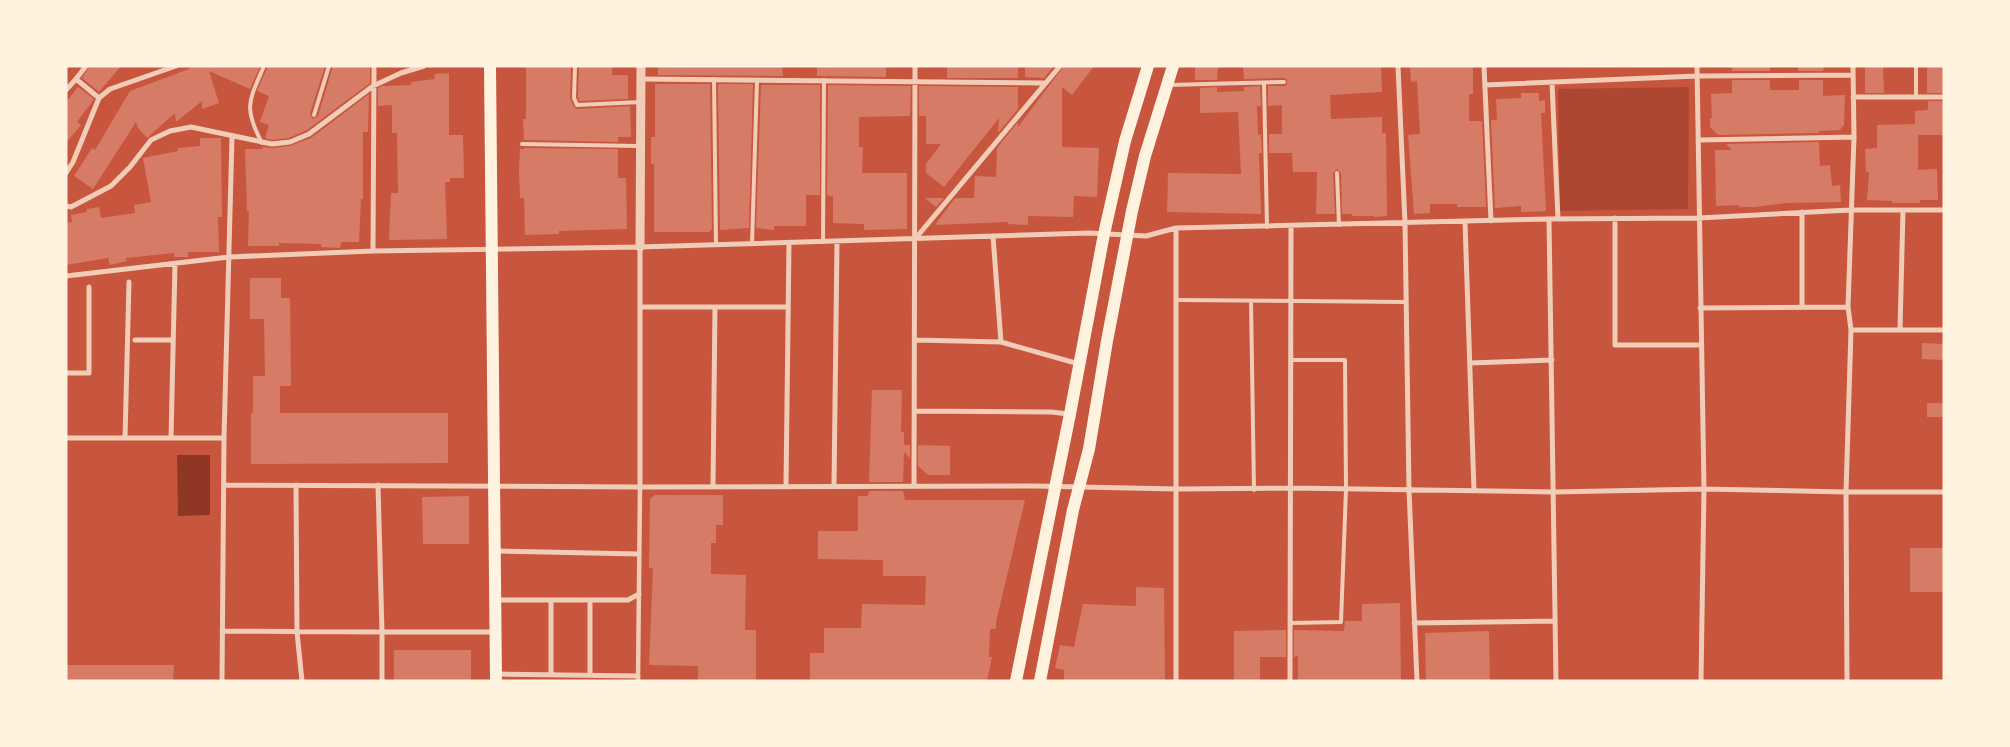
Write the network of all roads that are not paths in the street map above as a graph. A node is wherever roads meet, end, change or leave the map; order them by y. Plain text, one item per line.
1 (86, 66) edge
2 (176, 66) edge
3 (264, 66) edge
4 (329, 66) edge
5 (374, 66) edge
6 (424, 66) edge
7 (490, 66) edge
8 (575, 66) edge
9 (642, 66) edge
10 (915, 66) edge
11 (1060, 66) edge
12 (1148, 66) edge
13 (1172, 66) edge
14 (1398, 66) edge
15 (1484, 66) edge
16 (1697, 66) edge
17 (1853, 66) edge
18 (1916, 66) edge
19 (1853, 75) junction
20 (1697, 76) junction
21 (76, 79) junction
22 (641, 79) junction
23 (714, 79) junction
24 (757, 80) junction
25 (824, 80) junction
26 (915, 81) junction
27 (1045, 82) junction
28 (1284, 82) dead end
29 (1552, 83) junction
30 (1264, 84) junction
31 (1166, 85) junction
32 (373, 86) junction
33 (1485, 86) junction
34 (66, 90) edge
35 (1854, 97) junction
36 (1916, 97) junction
37 (1944, 97) edge
38 (98, 98) junction
39 (641, 102) junction
40 (314, 115) dead end
41 (232, 137) junction
42 (1854, 137) junction
43 (1698, 140) junction
44 (262, 142) junction
45 (522, 144) dead end
46 (641, 146) junction
47 (66, 173) edge
48 (1338, 174) dead end
49 (66, 206) edge
50 (1850, 210) junction
51 (1903, 210) junction
52 (1944, 210) edge
53 (1802, 212) junction
54 (1615, 218) junction
55 (1699, 218) junction
56 (1549, 219) junction
57 (1558, 219) junction
58 (1491, 221) junction
59 (1465, 222) junction
60 (1405, 223) junction
61 (1339, 225) junction
62 (1291, 226) junction
63 (1267, 227) junction
64 (1176, 228) junction
65 (1104, 234) junction
66 (993, 236) junction
67 (1129, 236) junction
68 (915, 239) junction
69 (823, 242) junction
70 (837, 242) junction
71 (789, 243) junction
72 (752, 244) junction
73 (716, 245) junction
74 (640, 247) junction
75 (492, 250) junction
76 (373, 251) junction
77 (229, 258) junction
78 (175, 264) junction
79 (66, 276) edge
80 (129, 282) dead end
81 (89, 287) dead end
82 (1175, 300) junction
83 (1251, 301) junction
84 (1290, 301) junction
85 (1406, 302) junction
86 (640, 307) junction
87 (715, 307) junction
88 (788, 307) junction
89 (1802, 307) junction
90 (1848, 307) junction
91 (1700, 308) junction
92 (1851, 330) junction
93 (1900, 330) junction
94 (1944, 330) edge
95 (135, 340) dead end
96 (173, 340) junction
97 (915, 340) junction
98 (1001, 342) junction
99 (1701, 345) junction
100 (1290, 360) junction
101 (1552, 360) junction
102 (1470, 363) junction
103 (1080, 364) junction
104 (66, 373) edge
105 (915, 411) junction
106 (1070, 414) junction
107 (66, 438) edge
108 (126, 438) junction
109 (171, 438) junction
110 (224, 438) junction
111 (225, 485) junction
112 (296, 485) junction
113 (378, 485) junction
114 (713, 486) junction
115 (786, 486) junction
116 (834, 486) junction
117 (914, 486) junction
118 (1055, 486) junction
119 (495, 487) junction
120 (640, 487) junction
121 (1079, 487) junction
122 (1291, 488) junction
123 (1704, 489) junction
124 (1177, 490) junction
125 (1254, 490) junction
126 (1346, 490) junction
127 (1409, 490) junction
128 (1474, 491) junction
129 (1554, 492) junction
130 (1846, 492) junction
131 (1944, 492) edge
132 (495, 551) junction
133 (639, 554) junction
134 (639, 594) junction
135 (496, 600) junction
136 (551, 600) junction
137 (590, 600) junction
138 (1555, 621) junction
139 (1291, 623) junction
140 (1414, 623) junction
141 (222, 631) junction
142 (297, 632) junction
143 (382, 632) junction
144 (496, 632) junction
145 (551, 675) junction
146 (590, 675) junction
147 (496, 678) edge
148 (638, 678) edge
149 (222, 681) edge
150 (302, 681) edge
151 (382, 681) edge
152 (1016, 681) edge
153 (1040, 681) edge
154 (1176, 681) edge
155 (1290, 681) edge
156 (1416, 681) edge
157 (1556, 681) edge
158 (1701, 681) edge
159 (1847, 681) edge

1 - 21 street
2 - 38 street
3 - 44 lane
4 - 40 lane
5 - 32 street
6 - 32 street
7 - 75 main road
8 - 39 lane
9 - 22 street
10 - 26 street
11 - 27 street
12 - 65 main road
13 - 31 main road
14 - 60 street
15 - 33 street
16 - 20 street
17 - 19 street
18 - 36 lane
19 - 20 street
19 - 35 street
20 - 29 street
20 - 43 street
21 - 34 street
21 - 38 street
22 - 23 street
22 - 39 street
23 - 24 street
23 - 73 lane
24 - 25 street
24 - 72 lane
25 - 26 street
25 - 69 lane
26 - 27 street
26 - 68 street
27 - 68 street
28 - 30 lane
29 - 33 street
29 - 57 street
30 - 31 lane
30 - 63 lane
31 - 67 main road
32 - 44 street
32 - 76 street
33 - 58 street
35 - 36 street
35 - 42 street
36 - 37 street
38 - 47 street
39 - 46 street
41 - 44 street
41 - 49 street
41 - 77 street
42 - 43 street
42 - 50 street
43 - 55 street
45 - 46 lane
46 - 74 street
48 - 61 lane
50 - 51 street
50 - 53 street
50 - 90 street
51 - 52 street
51 - 93 street
53 - 55 street
53 - 89 street
54 - 55 street
54 - 57 street
54 - 99 street
55 - 91 street
56 - 57 street
56 - 58 street
56 - 101 street
58 - 59 street
59 - 60 street
59 - 102 street
60 - 61 street
60 - 85 street
61 - 62 street
62 - 63 street
62 - 84 street
63 - 64 street
64 - 67 street
64 - 82 street
65 - 66 street
65 - 67 street
65 - 103 main road
66 - 68 street
66 - 98 street
67 - 121 main road
68 - 70 street
68 - 97 street
69 - 70 street
69 - 71 street
70 - 116 street
71 - 72 street
71 - 88 street
72 - 73 street
73 - 74 street
74 - 75 street
74 - 86 street
75 - 76 street
75 - 119 main road
76 - 77 street
77 - 78 street
77 - 110 street
78 - 79 street
78 - 96 street
80 - 108 street
81 - 104 street
82 - 83 lane
82 - 124 street
83 - 84 lane
83 - 125 lane
84 - 85 lane
84 - 100 street
85 - 127 street
86 - 87 street
86 - 120 street
87 - 88 street
87 - 114 street
88 - 115 street
89 - 90 street
89 - 91 street
90 - 92 street
91 - 99 street
92 - 93 street
92 - 130 street
93 - 94 street
95 - 96 street
96 - 109 street
97 - 98 street
97 - 105 street
98 - 103 street
99 - 123 street
100 - 122 street
100 - 126 lane
101 - 102 street
101 - 129 street
102 - 128 street
103 - 106 main road
105 - 106 street
105 - 117 street
106 - 118 main road
107 - 108 street
108 - 109 street
109 - 110 street
110 - 111 street
111 - 112 street
111 - 141 street
112 - 113 street
112 - 142 street
113 - 119 street
113 - 143 street
114 - 115 street
114 - 120 street
115 - 116 street
116 - 117 street
117 - 118 street
118 - 121 street
118 - 152 main road
119 - 120 street
119 - 132 main road
120 - 133 street
121 - 124 street
121 - 153 main road
122 - 125 street
122 - 126 street
122 - 139 street
123 - 129 street
123 - 130 street
123 - 158 street
124 - 125 street
124 - 154 street
126 - 127 street
126 - 139 lane
127 - 128 street
127 - 140 street
128 - 129 street
129 - 138 street
130 - 131 street
130 - 159 street
132 - 133 street
132 - 135 main road
133 - 134 street
134 - 137 street
134 - 148 street
135 - 136 street
135 - 144 main road
136 - 137 street
136 - 145 street
137 - 146 street
138 - 140 street
138 - 157 street
139 - 155 street
140 - 156 street
141 - 142 street
141 - 149 street
142 - 143 street
142 - 150 street
143 - 144 street
143 - 151 street
144 - 147 main road
145 - 146 street
145 - 147 street
146 - 148 street

